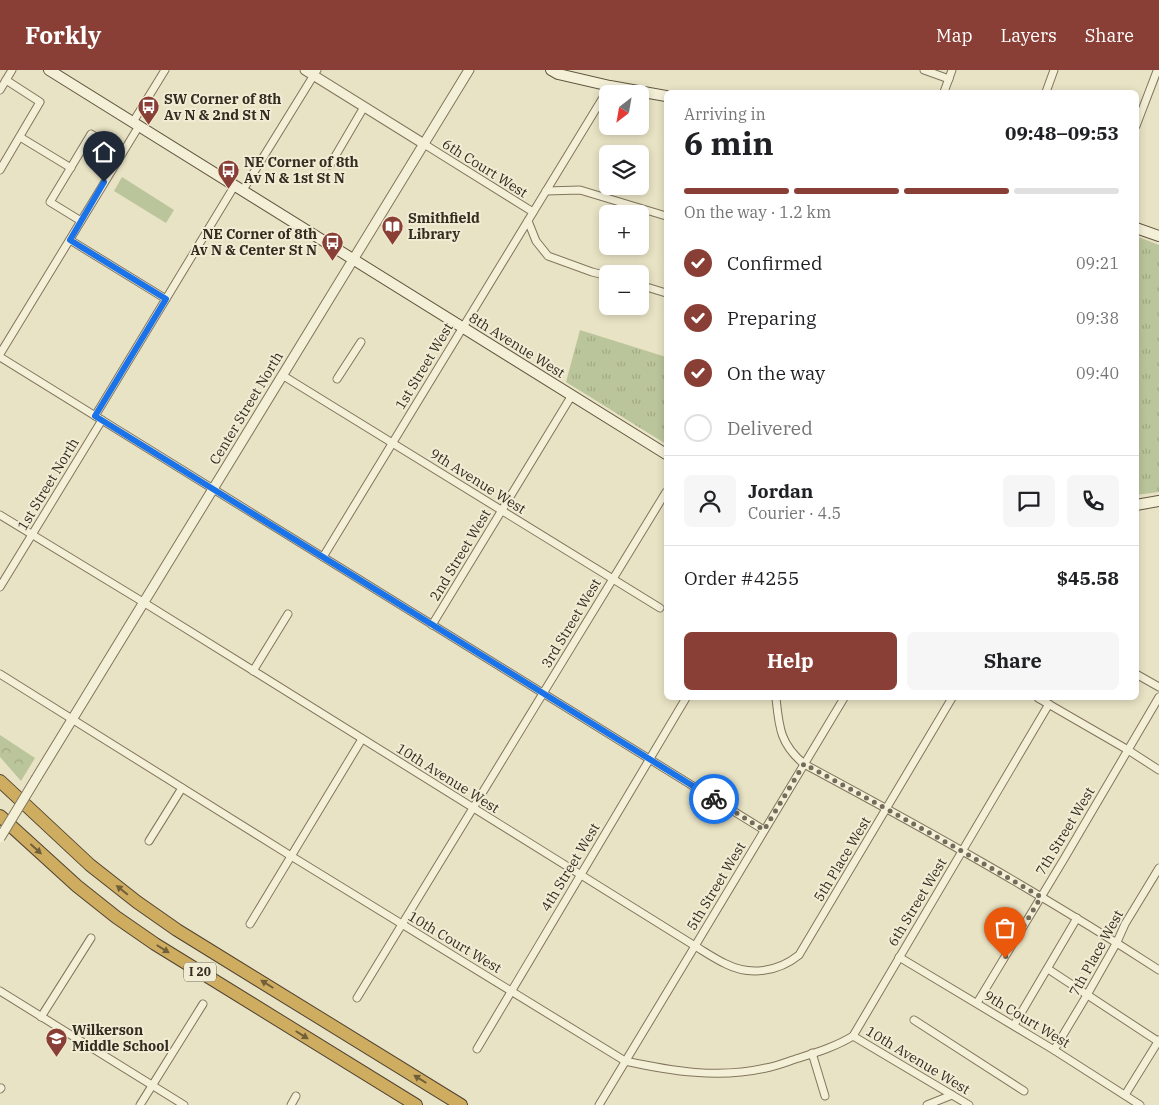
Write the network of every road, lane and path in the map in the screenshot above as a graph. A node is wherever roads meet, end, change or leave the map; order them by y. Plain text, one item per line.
1 (12, 70) edge
2 (50, 70) edge
3 (164, 70) edge
4 (305, 70) edge
5 (469, 70) edge
6 (550, 70) edge
7 (924, 70) edge
8 (952, 70) edge
9 (1054, 70) edge
10 (1157, 71) edge
11 (315, 73) edge
12 (949, 79) junction
13 (6, 80) junction
14 (606, 85) edge
15 (0, 90) edge
16 (945, 90) edge
17 (1047, 90) edge
18 (649, 93) edge
19 (664, 96) edge
20 (599, 104) edge
21 (364, 107) junction
22 (1139, 118) edge
23 (136, 124) junction
24 (20, 137) junction
25 (424, 144) junction
26 (122, 153) junction
27 (330, 165) dead end
28 (71, 168) junction
29 (0, 170) edge
30 (239, 188) junction
31 (546, 191) junction
32 (533, 212) junction
33 (664, 215) edge
34 (81, 221) junction
35 (528, 221) junction
36 (1139, 229) edge
37 (1159, 236) edge
38 (70, 240) junction
39 (353, 259) junction
40 (599, 274) edge
41 (649, 287) edge
42 (664, 291) edge
43 (166, 299) junction
44 (463, 327) junction
45 (361, 342) dead end
46 (0, 356) edge
47 (282, 375) junction
48 (337, 379) dead end
49 (572, 395) junction
50 (95, 416) junction
51 (102, 420) junction
52 (392, 443) junction
53 (664, 453) edge
54 (213, 489) junction
55 (664, 495) edge
56 (1159, 501) edge
57 (1139, 504) edge
58 (502, 510) junction
59 (0, 515) edge
60 (32, 534) junction
61 (323, 557) junction
62 (613, 579) junction
63 (0, 587) edge
64 (143, 602) junction
65 (660, 608) dead end
66 (288, 614) dead end
67 (432, 625) junction
68 (253, 671) junction
69 (0, 674) edge
70 (1139, 676) edge
71 (1159, 687) edge
72 (543, 693) junction
73 (1159, 697) edge
74 (685, 700) edge
75 (776, 700) edge
76 (843, 700) edge
77 (951, 700) edge
78 (1042, 700) edge
79 (1049, 704) junction
80 (1157, 705) edge
81 (72, 719) junction
82 (362, 739) junction
83 (1128, 750) junction
84 (649, 759) junction
85 (804, 764) junction
86 (1159, 770) edge
87 (3, 782) edge
88 (182, 788) junction
89 (473, 808) junction
90 (886, 808) junction
91 (0, 816) edge
92 (764, 830) junction
93 (0, 838) edge
94 (149, 841) dead end
95 (963, 850) junction
96 (291, 856) junction
97 (1159, 868) edge
98 (580, 875) junction
99 (1041, 897) junction
100 (1077, 918) junction
101 (250, 924) dead end
102 (402, 924) junction
103 (90, 938) dead end
104 (1117, 942) junction
105 (695, 946) junction
106 (899, 957) junction
107 (742, 969) joint
108 (1048, 969) junction
109 (1159, 970) edge
110 (0, 991) edge
111 (511, 991) junction
112 (1087, 995) junction
113 (357, 998) dead end
114 (977, 1003) junction
115 (203, 1004) dead end
116 (41, 1017) junction
117 (914, 1020) dead end
118 (1014, 1026) junction
119 (853, 1036) junction
120 (1159, 1041) edge
121 (477, 1049) dead end
122 (1054, 1050) junction
123 (812, 1054) junction
124 (625, 1061) junction
125 (152, 1085) junction
126 (1024, 1091) dead end
127 (952, 1095) junction
128 (1125, 1095) junction
129 (296, 1096) dead end
130 (826, 1096) dead end
131 (140, 1105) edge
132 (184, 1105) edge
133 (290, 1105) edge
134 (416, 1105) edge
135 (461, 1105) edge
136 (598, 1105) edge
137 (927, 1105) edge
138 (969, 1105) edge
139 (1140, 1105) edge

1 - 13 street
2 - 23 main road, 8th Avenue West
3 - 23 street
4 - 11 street
5 - 25 street, Center Street North
6 - 14 main road
7 - 12 street
8 - 12 street
9 - 17 street
10 - 22 street
11 - 21 street
11 - 30 street
12 - 16 street
13 - 15 street
13 - 24 street
18 - 19 main road
20 - 31 street, 1st Street West
21 - 25 street
21 - 27 street
23 - 26 street
23 - 30 main road, 8th Avenue West
24 - 28 street
24 - 29 street
25 - 32 street, 6th Court West
25 - 39 street, Center Street North
26 - 28 street
26 - 34 street
28 - 34 street
30 - 39 main road, 8th Avenue West
30 - 43 street
31 - 32 street, 1st Street West
31 - 33 street
32 - 35 street, 1st Street West
34 - 38 street
35 - 40 street
35 - 44 street, 1st Street West
36 - 37 main road
38 - 43 street
38 - 46 street
39 - 44 main road, 8th Avenue West
39 - 47 street, Center Street North
41 - 42 street
43 - 50 street
44 - 49 main road, 8th Avenue West
44 - 52 street, 1st Street West
45 - 48 street
46 - 50 street
47 - 52 street, 9th Avenue West
47 - 54 street, Center Street North
49 - 53 main road, 8th Avenue West
49 - 58 street, 2nd Street West
50 - 51 street
51 - 54 street
51 - 60 street, 1st Street North
52 - 58 street, 9th Avenue West
52 - 61 street, 1st Street West
54 - 61 street
54 - 64 street, Center Street North
55 - 62 street, 3rd Street West
56 - 57 main road
58 - 62 street, 9th Avenue West
58 - 67 street, 2nd Street West
59 - 60 street, 10th Avenue West
60 - 63 street, 1st Street North
60 - 64 street, 10th Avenue West
61 - 67 street
62 - 65 street, 9th Avenue West
62 - 72 street, 3rd Street West
64 - 68 street, 10th Avenue West
64 - 81 street, Center Street North
66 - 68 street
67 - 72 street
68 - 82 street, 10th Avenue West
69 - 81 street, 10th Court West
70 - 71 street
72 - 84 street
72 - 89 street, 3rd Street West
73 - 80 street, 7th Street West
74 - 84 street, 4th Street West
75 - 85 street
76 - 85 street, 5th Street West
77 - 90 street, 5th Place West
78 - 79 street
79 - 83 street
79 - 95 street, 6th Street West
80 - 83 street, 7th Street West
81 - 88 street, 10th Court West
81 - 93 street, Center Street North, bridge
82 - 89 street, 10th Avenue West
82 - 96 street
83 - 86 street
83 - 99 street, 7th Street West
84 - 92 street
84 - 98 street, 4th Street West
85 - 90 street
85 - 92 street, 5th Street West
135 -> 87 highway, I 20
88 - 94 street
88 - 96 street, 10th Court West
89 - 98 street, 10th Avenue West
89 - 102 street, 3rd Street West
90 - 95 street
90 - 107 street, 5th Place West
91 -> 134 highway, I 20
92 - 105 street, 5th Street West
95 - 99 street
95 - 106 street, 6th Street West
96 - 101 street
96 - 102 street, 10th Court West
97 - 104 street, 7th Place West
98 - 105 street, 10th Avenue West
98 - 111 street, 4th Street West
99 - 100 street
99 - 114 street, 7th Street West
100 - 104 street
100 - 108 street
102 - 111 street, 10th Court West
102 - 113 street, 3rd Street West
103 - 116 street
104 - 109 street
104 - 112 street, 7th Place West
105 - 107 street, 10th Avenue West
105 - 124 street, 5th Street West
106 - 114 street, 9th Court West
106 - 119 street, 6th Street West
108 - 112 street
108 - 118 street
110 - 116 street
111 - 121 street, 4th Street West
111 - 124 street, 10th Court West
112 - 120 street
112 - 122 street, 7th Place West
114 - 118 street, 9th Court West
115 - 125 street
116 - 125 street
117 - 126 street
118 - 122 street, 9th Court West
119 - 123 street, 10th Court West
119 - 127 street, 10th Avenue West
120 - 128 street
122 - 128 street, 9th Court West
123 - 124 street, 10th Court West
123 - 130 street
124 - 136 street, 5th Street West
125 - 131 street
125 - 132 street
127 - 137 street
127 - 138 street, 10th Avenue West
128 - 139 street, 9th Court West
129 - 133 street

